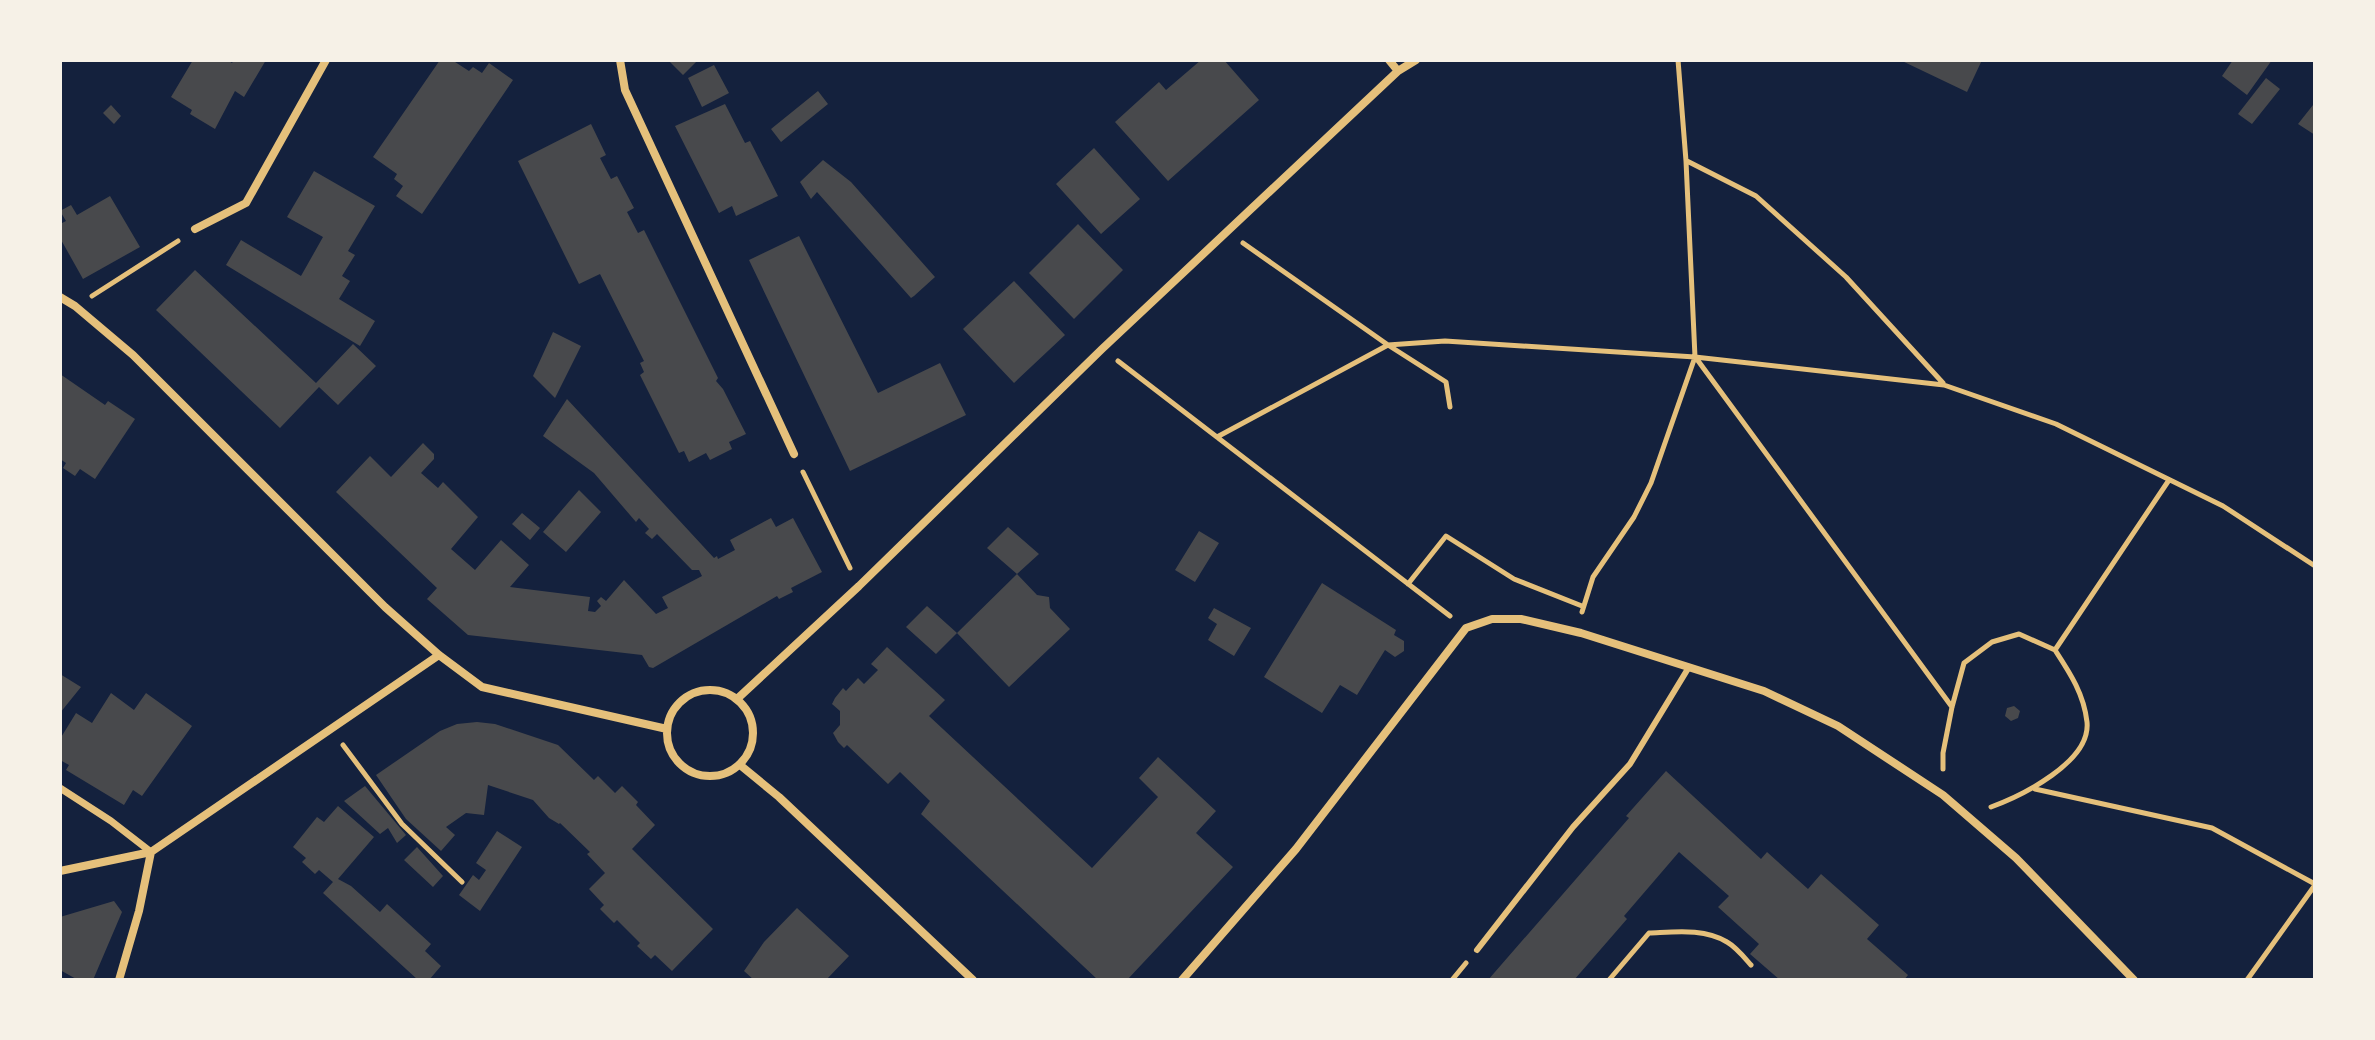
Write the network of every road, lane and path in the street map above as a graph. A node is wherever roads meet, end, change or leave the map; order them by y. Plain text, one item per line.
1 (326, 60) edge
2 (620, 60) edge
3 (1389, 60) edge
4 (1416, 60) edge
5 (1678, 60) edge
6 (1398, 71) junction
7 (1686, 161) junction
8 (195, 229) joint
9 (1227, 231) junction
10 (60, 297) edge
11 (75, 306) junction
12 (1388, 345) junction
13 (1102, 349) junction
14 (1695, 357) junction
15 (1944, 385) junction
16 (1450, 407) dead end
17 (1217, 437) junction
18 (794, 454) joint
19 (2169, 480) junction
20 (2315, 566) edge
21 (1408, 584) junction
22 (859, 586) junction
23 (1582, 606) junction
24 (1466, 628) junction
25 (1581, 633) junction
26 (2055, 650) junction
27 (439, 655) junction
28 (1689, 667) junction
29 (737, 699) junction
30 (1952, 707) junction
31 (330, 729) junction
32 (667, 729) junction
33 (740, 765) junction
34 (60, 788) edge
35 (2035, 789) junction
36 (1943, 795) junction
37 (1967, 815) junction
38 (151, 852) junction
39 (60, 871) edge
40 (462, 882) dead end
41 (2315, 885) edge
42 (1477, 950) dead end
43 (1751, 965) dead end
44 (119, 980) edge
45 (973, 980) edge
46 (1182, 980) edge
47 (1609, 980) edge
48 (2134, 980) edge
49 (2247, 980) edge

1 - 8 street
2 - 18 street
3 - 6 street
4 - 6 street
5 - 7 path
6 - 9 street
7 - 14 path
7 - 15 path
8 - 11 path
9 - 12 path
9 - 13 street
10 - 11 street
11 - 27 street
12 - 14 path
12 - 16 path
12 - 17 path
13 - 17 path
13 - 22 street
14 - 15 path
14 - 23 path
14 - 30 path
15 - 19 path
17 - 21 path
18 - 22 path
19 - 20 path
19 - 26 path
21 - 23 path
21 - 24 path
22 - 29 street
23 - 25 path
24 - 25 street
24 - 46 street
25 - 28 street
26 - 30 path
26 - 35 path
27 - 31 street
27 - 32 street
28 - 36 street
28 - 42 lane
29 - 32 street
29 - 33 street
30 - 36 path
31 - 38 street
31 - 40 path
32 - 33 street
33 - 45 street
34 - 38 street
35 - 37 path
35 - 41 path
36 - 37 street
37 - 48 street
38 - 39 street
38 - 44 street
41 - 49 path
43 - 47 path

